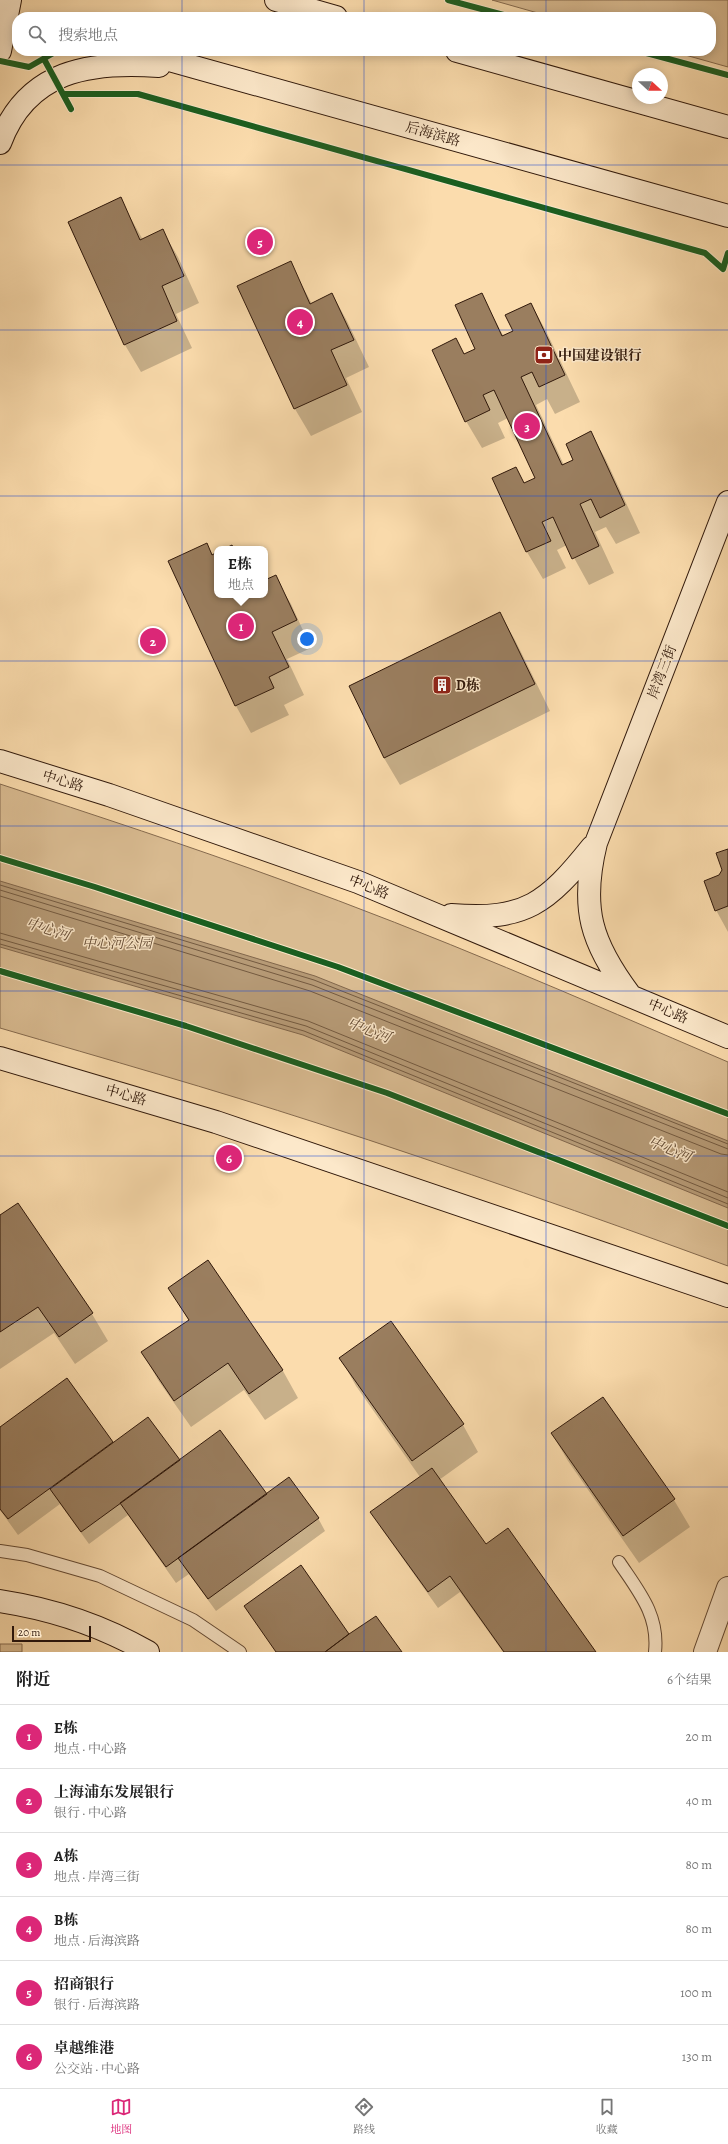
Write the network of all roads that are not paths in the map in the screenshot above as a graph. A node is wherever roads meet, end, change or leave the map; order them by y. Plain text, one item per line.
1 (276, 0) edge
2 (318, 12) edge
3 (8, 13) edge
4 (0, 51) edge
5 (155, 56) edge
6 (475, 56) edge
7 (202, 69) junction
8 (728, 127) edge
9 (0, 143) edge
10 (728, 216) edge
11 (728, 502) edge
12 (5, 760) edge
13 (596, 843) junction
14 (437, 914) junction
15 (631, 996) junction
16 (728, 1037) edge
17 (0, 1058) edge
18 (728, 1296) edge
19 (0, 1551) edge
20 (619, 1562) dead end
21 (0, 1601) edge
22 (726, 1601) edge
23 (148, 1652) edge
24 (240, 1652) edge
25 (655, 1652) edge
26 (704, 1652) edge

1 - 2 main road
3 - 4 main road
5 - 7 main road, 后海滨路
6 - 8 main road
7 - 9 main road
7 - 10 main road, 后海滨路
11 - 13 main road, 岸湾三街
12 - 14 main road, 中心路
13 - 14 main road
13 - 15 main road
14 - 15 main road, 中心路
15 - 16 main road, 中心路
17 - 18 main road, 中心路
19 - 24 lane
20 - 25 lane
21 - 23 main road
22 - 26 main road

